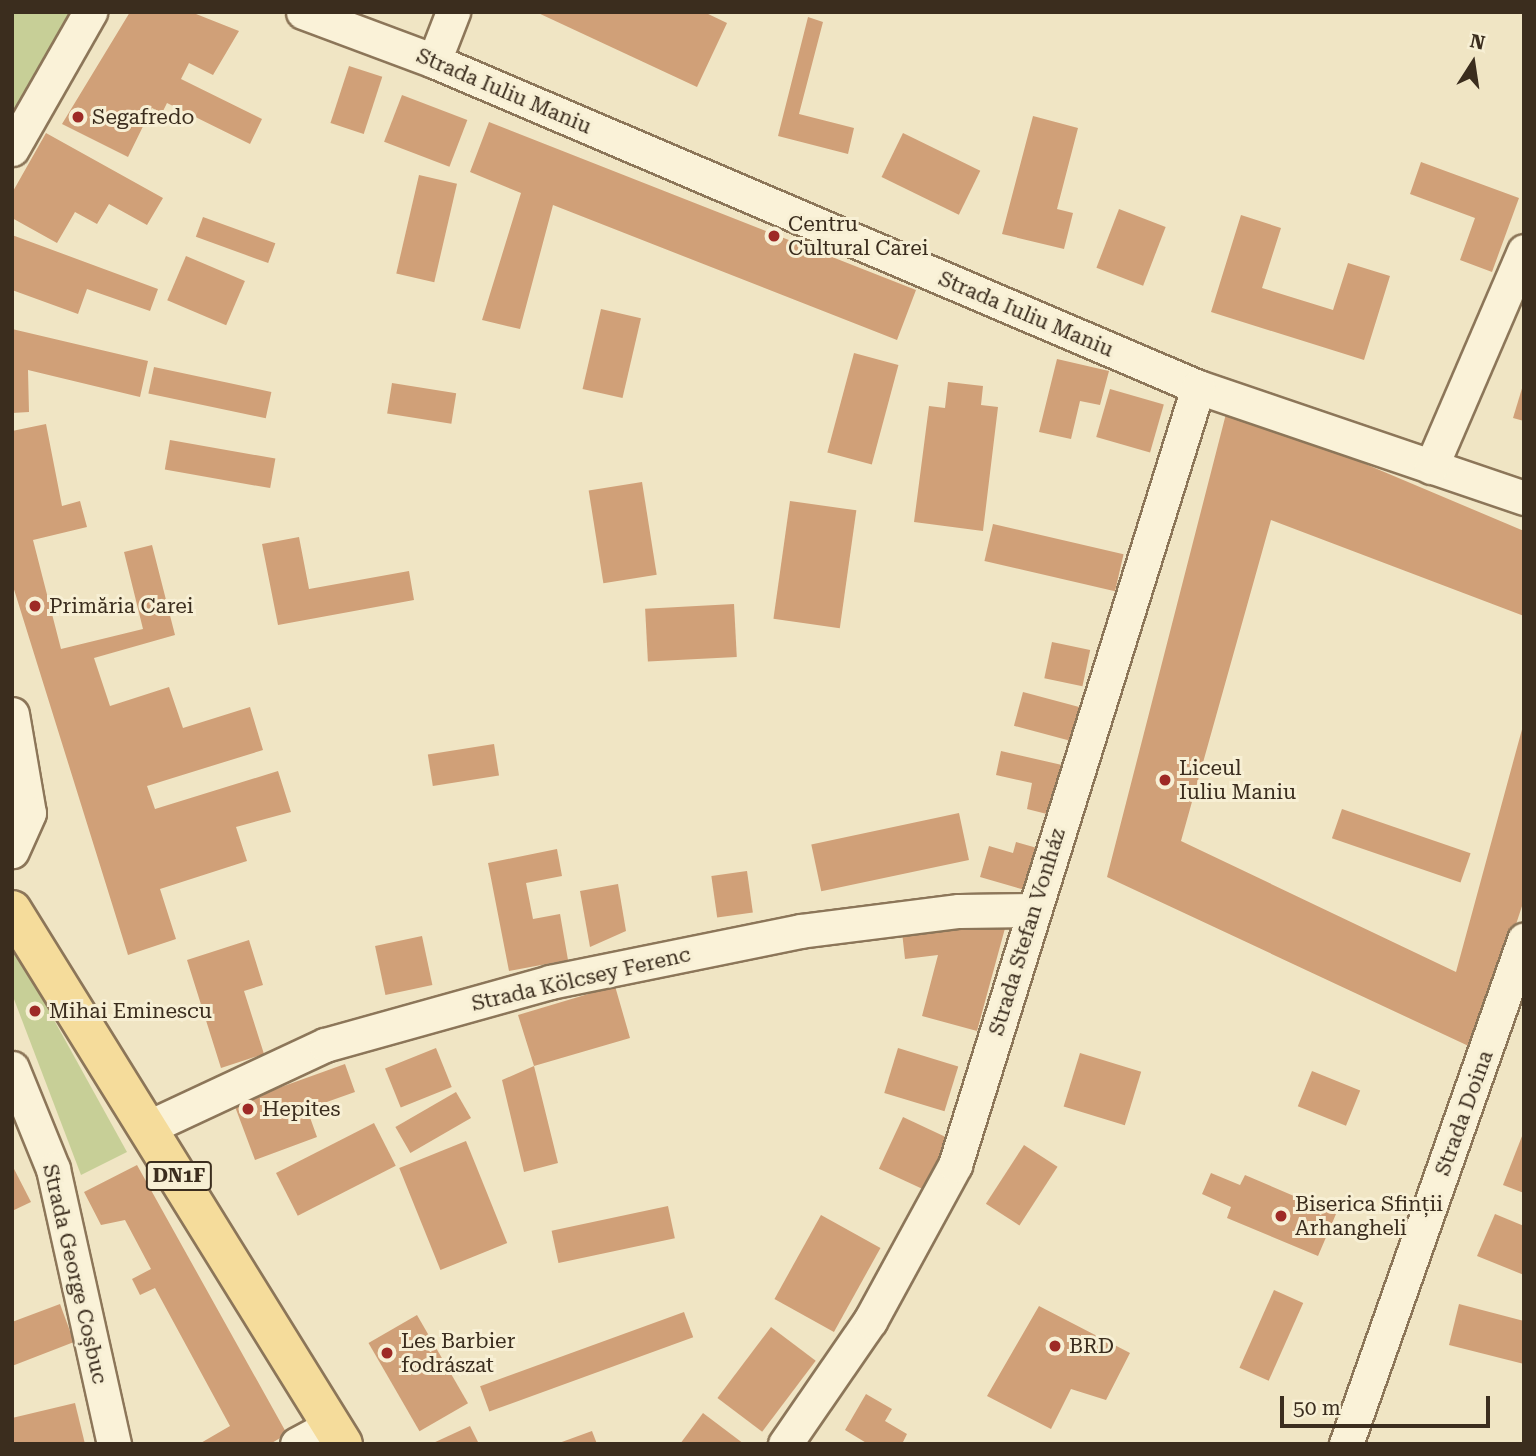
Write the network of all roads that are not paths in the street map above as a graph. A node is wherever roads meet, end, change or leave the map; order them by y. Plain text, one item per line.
1 (90, 12) edge
2 (303, 12) edge
3 (453, 12) edge
4 (434, 61) junction
5 (12, 149) edge
6 (1524, 251) edge
7 (1198, 387) junction
8 (1431, 467) junction
9 (1524, 498) edge
10 (12, 714) edge
11 (12, 851) edge
12 (12, 910) edge
13 (1033, 910) junction
14 (1524, 940) edge
15 (12, 1068) edge
16 (149, 1127) junction
17 (337, 1435) edge
18 (114, 1444) edge
19 (297, 1444) edge
20 (785, 1444) edge
21 (1346, 1444) edge

1 - 5 street
2 - 4 street, Strada Iuliu Maniu
3 - 4 street
4 - 7 street, Strada Iuliu Maniu
6 - 8 street
7 - 8 street, Strada Iuliu Maniu
7 - 13 street, Strada Stefan Vonház
8 - 9 street, Strada Iuliu Maniu
10 - 11 street
12 - 16 main road, DN1F
13 - 16 street, Strada Kölcsey Ferenc
13 - 20 street, Strada Stefan Vonház
14 - 21 street, Strada Doina
15 - 18 street, Strada George Coșbuc
16 - 17 main road, DN1F
17 - 19 street

